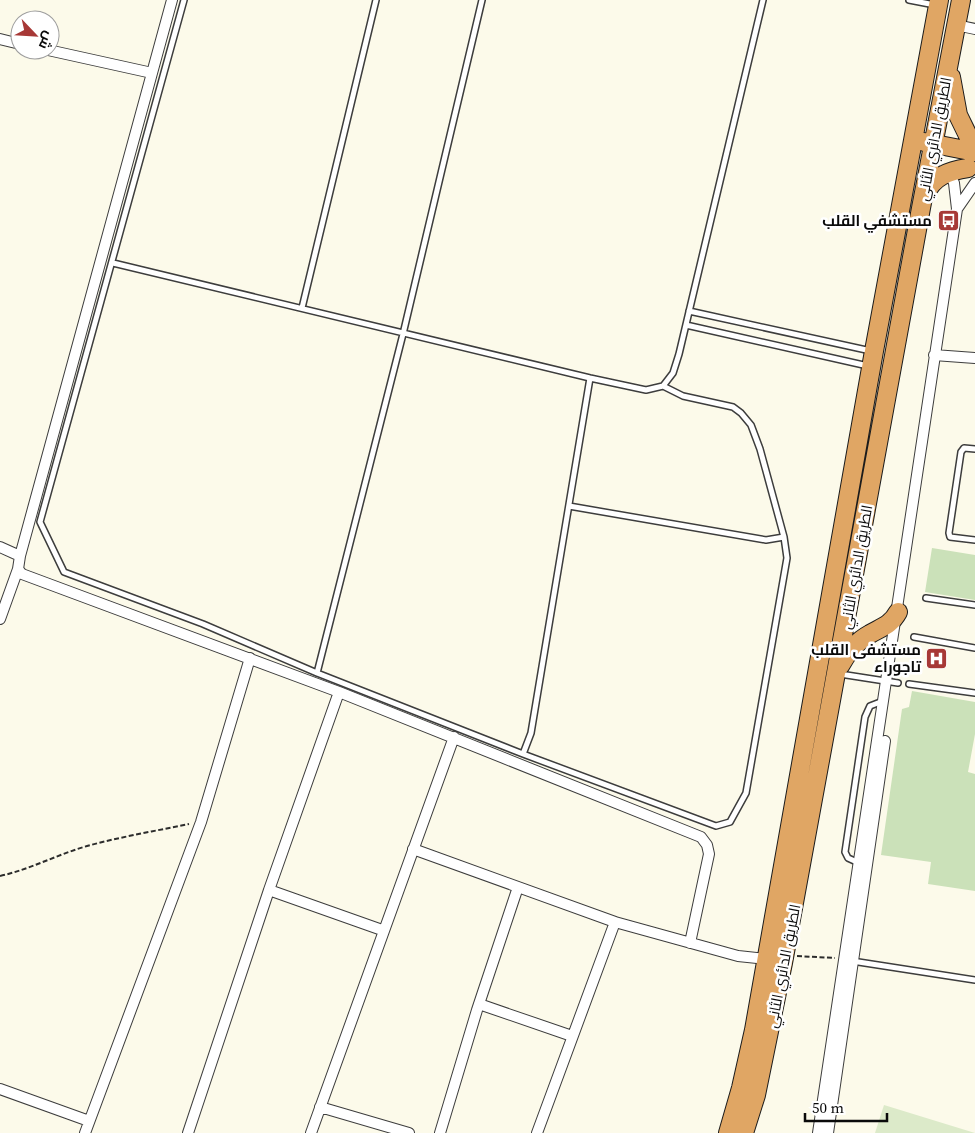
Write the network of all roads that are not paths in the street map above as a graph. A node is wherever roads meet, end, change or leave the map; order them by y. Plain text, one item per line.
1 (172, 0) edge
2 (184, 0) edge
3 (376, 0) edge
4 (482, 0) edge
5 (763, 0) edge
6 (909, 0) edge
7 (961, 0) edge
8 (939, 3) edge
9 (956, 25) junction
10 (975, 29) edge
11 (60, 53) edge
12 (951, 54) junction
13 (152, 73) junction
14 (913, 139) junction
15 (931, 152) junction
16 (910, 159) junction
17 (974, 164) edge
18 (949, 172) junction
19 (920, 208) junction
20 (957, 209) junction
21 (113, 263) junction
22 (302, 308) junction
23 (689, 311) junction
24 (686, 325) junction
25 (403, 334) junction
26 (934, 355) junction
27 (975, 358) edge
28 (873, 359) junction
29 (590, 378) junction
30 (663, 386) junction
31 (975, 449) edge
32 (569, 506) junction
33 (784, 537) junction
34 (975, 540) edge
35 (0, 547) edge
36 (20, 556) junction
37 (18, 569) junction
38 (926, 598) dead end
39 (975, 606) edge
40 (898, 612) junction
41 (0, 618) edge
42 (914, 637) dead end
43 (975, 648) edge
44 (250, 658) junction
45 (317, 673) junction
46 (837, 673) junction
47 (892, 682) junction
48 (909, 684) dead end
49 (338, 692) junction
50 (975, 693) edge
51 (884, 700) junction
52 (454, 737) junction
53 (523, 754) junction
54 (413, 849) junction
55 (860, 863) junction
56 (518, 887) junction
57 (268, 890) junction
58 (615, 922) junction
59 (382, 930) junction
60 (690, 943) junction
61 (767, 959) junction
62 (850, 961) junction
63 (975, 980) edge
64 (479, 1004) junction
65 (572, 1036) junction
66 (0, 1089) edge
67 (320, 1107) junction
68 (89, 1121) junction
69 (85, 1133) edge
70 (188, 1133) edge
71 (311, 1133) edge
72 (409, 1133) edge
73 (440, 1133) edge
74 (537, 1133) edge
75 (728, 1133) edge
76 (744, 1133) edge
77 (818, 1133) edge
78 (828, 1133) edge

1 - 13 street
2 - 21 lane
3 - 22 lane
4 - 25 lane
5 - 23 lane
6 - 8 lane
7 - 9 highway, الطريق الدائري الثاني
8 - 14 highway, الطريق الدائري الثاني
9 - 10 street
9 - 12 highway, الطريق الدائري الثاني
11 - 13 street
12 - 15 highway, الطريق الدائري الثاني
12 - 17 highway
13 - 36 street
14 - 15 highway
14 - 16 highway, الطريق الدائري الثاني
15 - 16 highway
15 - 17 highway
15 - 19 highway, الطريق الدائري الثاني
16 - 28 highway, الطريق الدائري الثاني
17 - 18 highway
17 - 20 street
18 - 19 highway
18 - 20 street
19 - 46 highway, الطريق الدائري الثاني
20 - 26 street
21 - 22 lane
21 - 45 lane
22 - 25 lane
23 - 24 lane
23 - 28 lane
24 - 28 lane
24 - 30 lane
25 - 29 lane
25 - 45 lane
26 - 27 street
26 - 40 street
28 - 61 highway, الطريق الدائري الثاني
29 - 30 lane
29 - 32 lane
30 - 33 lane
31 - 34 lane
32 - 33 lane
32 - 53 lane
33 - 53 lane
35 - 36 street
36 - 37 street
37 - 41 street
37 - 44 street
38 - 39 lane
40 - 46 highway
40 - 47 street
42 - 43 lane
44 - 49 street
44 - 68 street
45 - 53 lane
46 - 47 lane
46 - 76 highway, الطريق الدائري الثاني
47 - 51 street
47 - 62 street
48 - 50 lane
49 - 52 street
49 - 57 street
51 - 55 street
51 - 55 lane
52 - 54 street
52 - 60 street
54 - 56 street
54 - 59 street
55 - 62 street
56 - 58 street
56 - 64 street
57 - 59 street
57 - 70 street
58 - 60 street
58 - 65 street
59 - 67 street
60 - 61 street
61 - 75 highway, الطريق الدائري الثاني
62 - 63 lane
62 - 77 street
62 - 78 street
64 - 65 street
64 - 73 street
65 - 74 street
66 - 68 street
67 - 71 street
67 - 72 street
68 - 69 street

